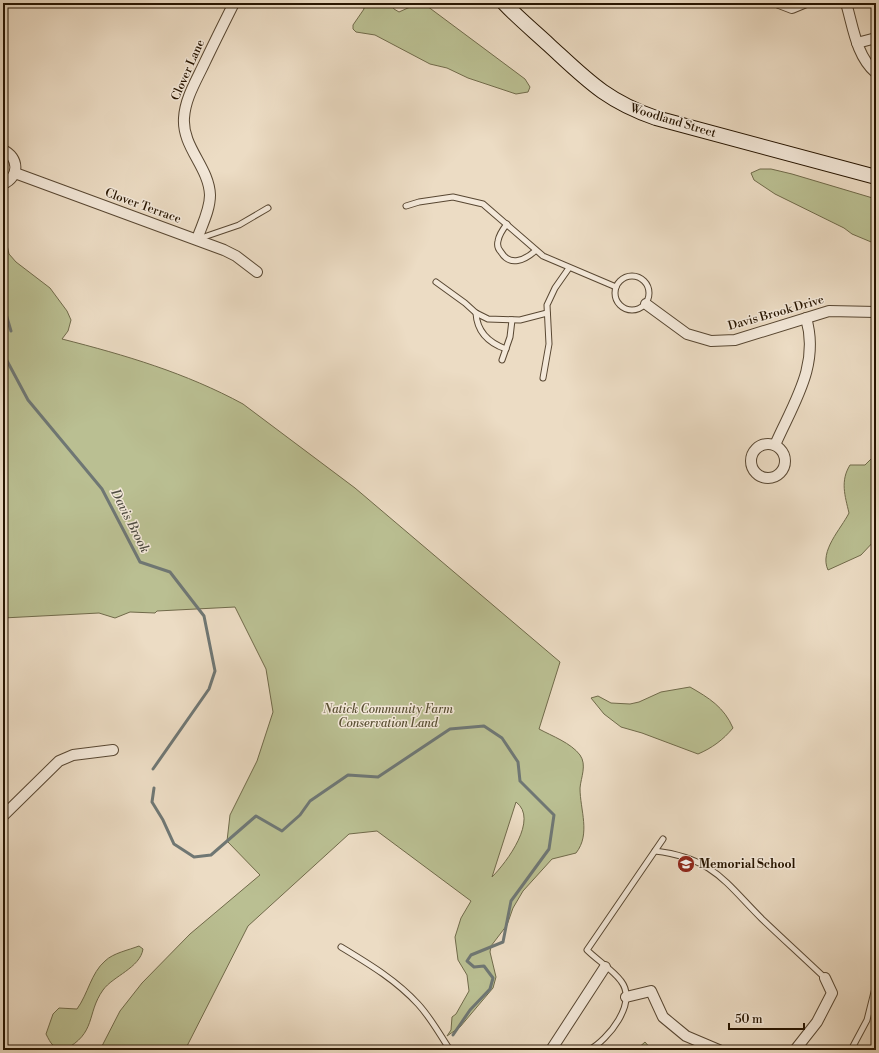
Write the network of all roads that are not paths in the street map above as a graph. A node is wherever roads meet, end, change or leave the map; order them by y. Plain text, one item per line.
1 (234, 3) edge
2 (504, 3) edge
3 (779, 3) edge
4 (804, 3) edge
5 (846, 3) edge
6 (876, 38) edge
7 (857, 43) junction
8 (876, 73) edge
9 (3, 150) edge
10 (15, 173) junction
11 (876, 177) edge
12 (3, 184) edge
13 (406, 206) dead end
14 (268, 208) dead end
15 (507, 224) junction
16 (197, 239) junction
17 (535, 251) junction
18 (569, 268) junction
19 (257, 272) dead end
20 (436, 282) dead end
21 (616, 288) junction
22 (646, 304) junction
23 (876, 312) edge
24 (476, 313) junction
25 (547, 313) junction
26 (806, 318) junction
27 (512, 320) junction
28 (506, 349) junction
29 (502, 360) dead end
30 (543, 378) dead end
31 (775, 445) dead end
32 (113, 750) dead end
33 (3, 816) edge
34 (663, 839) dead end
35 (655, 851) junction
36 (341, 947) dead end
37 (605, 967) junction
38 (825, 978) joint
39 (876, 984) edge
40 (626, 997) junction
41 (450, 1050) edge
42 (551, 1050) edge
43 (589, 1050) edge
44 (719, 1050) edge
45 (795, 1050) edge
46 (851, 1050) edge

1 - 16 street, Clover Lane
2 - 11 street, Woodland Street
3 - 4 street
5 - 7 street
6 - 7 street
7 - 8 street
9 - 10 street
10 - 12 street
10 - 16 street, Clover Terrace
13 - 15 lane
14 - 16 lane
15 - 17 lane
15 - 17 lane
16 - 19 street, Clover Terrace
17 - 18 lane
18 - 21 lane
18 - 25 lane
20 - 24 lane
21 - 22 lane
21 - 22 lane
22 - 26 street, Davis Brook Drive
23 - 26 street, Davis Brook Drive
24 - 27 lane
24 - 28 lane
25 - 27 lane
25 - 30 lane
26 - 31 street
27 - 28 lane
28 - 29 lane
32 - 33 street
34 - 35 lane
35 - 37 lane
35 - 38 lane
36 - 41 lane
37 - 40 lane
37 - 42 street
38 - 45 street
39 - 46 lane
40 - 43 lane
40 - 44 street

